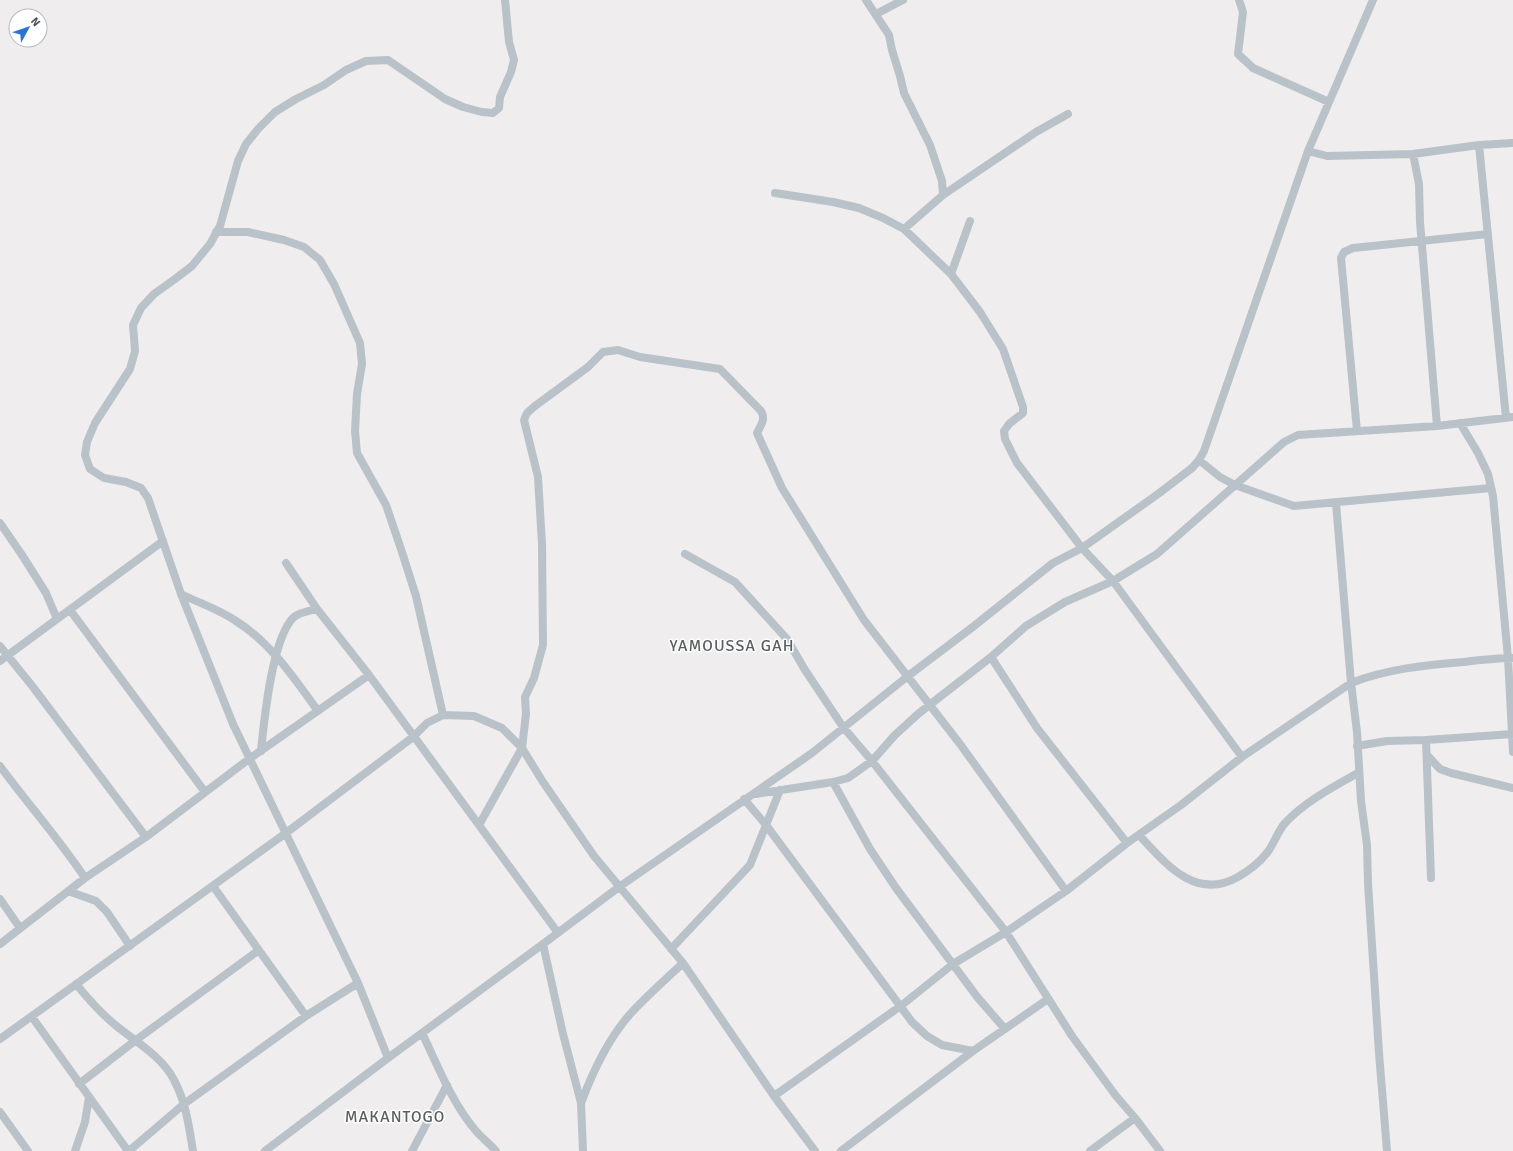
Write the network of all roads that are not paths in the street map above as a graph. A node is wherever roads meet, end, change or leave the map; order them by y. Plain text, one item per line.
1 (505, 0) edge
2 (866, 0) edge
3 (903, 0) edge
4 (1239, 0) edge
5 (1373, 0) edge
6 (876, 14) junction
7 (1329, 102) junction
8 (1068, 114) dead end
9 (1513, 143) edge
10 (1479, 145) junction
11 (1308, 151) junction
12 (1414, 154) junction
13 (776, 193) dead end
14 (943, 194) junction
15 (970, 221) dead end
16 (904, 230) junction
17 (216, 232) junction
18 (1488, 234) junction
19 (1422, 240) junction
20 (951, 274) junction
21 (1509, 418) edge
22 (1460, 423) junction
23 (1436, 426) junction
24 (1357, 431) junction
25 (1199, 460) junction
26 (1235, 485) junction
27 (1491, 488) junction
28 (1336, 503) junction
29 (0, 523) edge
30 (163, 541) junction
31 (1082, 548) junction
32 (685, 554) dead end
33 (286, 563) dead end
34 (1113, 581) junction
35 (181, 594) junction
36 (317, 608) junction
37 (70, 610) junction
38 (57, 619) junction
39 (0, 646) edge
40 (276, 655) junction
41 (7, 656) junction
42 (991, 657) junction
43 (1510, 658) edge
44 (0, 661) edge
45 (369, 675) junction
46 (908, 676) junction
47 (1351, 683) junction
48 (929, 705) junction
49 (318, 711) junction
50 (443, 715) junction
51 (843, 728) junction
52 (1512, 734) edge
53 (413, 737) junction
54 (1426, 740) junction
55 (1357, 746) junction
56 (522, 748) junction
57 (261, 751) junction
58 (1513, 752) edge
59 (1427, 755) junction
60 (1242, 757) junction
61 (249, 759) junction
62 (872, 761) junction
63 (0, 766) edge
64 (1358, 773) junction
65 (834, 782) junction
66 (1513, 788) edge
67 (780, 790) junction
68 (205, 792) junction
69 (753, 794) junction
70 (744, 799) junction
71 (480, 825) junction
72 (766, 825) junction
73 (286, 833) junction
74 (1139, 835) junction
75 (146, 837) junction
76 (1127, 843) junction
77 (85, 878) junction
78 (1431, 878) dead end
79 (213, 886) junction
80 (619, 887) junction
81 (1066, 890) junction
82 (68, 891) junction
83 (0, 899) edge
84 (20, 928) junction
85 (1006, 932) junction
86 (558, 933) junction
87 (0, 944) edge
88 (543, 944) junction
89 (130, 946) junction
90 (672, 949) junction
91 (259, 950) junction
92 (683, 964) junction
93 (953, 964) junction
94 (358, 983) junction
95 (76, 984) junction
96 (1048, 999) junction
97 (902, 1006) junction
98 (306, 1016) junction
99 (32, 1017) junction
100 (1005, 1029) junction
101 (422, 1033) junction
102 (0, 1039) edge
103 (136, 1040) junction
104 (973, 1051) junction
105 (388, 1058) junction
106 (79, 1084) junction
107 (447, 1085) junction
108 (774, 1096) junction
109 (89, 1097) junction
110 (581, 1103) junction
111 (184, 1104) junction
112 (0, 1112) edge
113 (1135, 1118) junction
114 (28, 1151) edge
115 (75, 1151) edge
116 (128, 1151) edge
117 (193, 1151) edge
118 (265, 1151) edge
119 (412, 1151) edge
120 (496, 1151) edge
121 (583, 1151) edge
122 (815, 1151) edge
123 (840, 1151) edge
124 (1090, 1151) edge
125 (1160, 1151) edge
126 (1387, 1151) edge

1 - 17 street
2 - 6 street
3 - 6 street
4 - 7 street
5 - 7 street
6 - 14 street
7 - 11 street
8 - 14 street
9 - 10 street
10 - 12 street
10 - 18 street
11 - 12 street
11 - 25 street
12 - 19 street
13 - 16 street
14 - 16 street
15 - 20 street
16 - 20 street
17 - 30 street
17 - 50 street
18 - 19 street
18 - 21 street
19 - 23 street
19 - 24 street
20 - 31 street
21 - 22 street
22 - 23 street
22 - 27 street
23 - 24 street
24 - 26 street
25 - 26 street
25 - 31 street
26 - 28 street
26 - 34 street
27 - 28 street
27 - 43 street
28 - 47 street
29 - 38 street
30 - 35 street
30 - 37 street
31 - 34 street
31 - 46 street
32 - 51 street
33 - 36 street
34 - 42 street
34 - 60 street
35 - 40 street
35 - 61 street
36 - 40 street
36 - 45 street
37 - 38 street
37 - 68 street
38 - 41 street
39 - 41 street
40 - 49 street
40 - 57 street
41 - 44 street
41 - 75 street
42 - 48 street
42 - 76 street
43 - 47 street
43 - 52 street
45 - 49 street
45 - 53 street
46 - 48 street
46 - 51 street
46 - 56 street
47 - 55 street
47 - 60 street
48 - 62 street
48 - 81 street
49 - 57 street
50 - 53 street
50 - 56 street
51 - 62 street
51 - 69 street
52 - 54 street
52 - 58 street
53 - 71 street
53 - 73 street
54 - 55 street
54 - 59 street
55 - 64 street
56 - 71 street
56 - 80 street
57 - 61 street
59 - 66 street
59 - 78 street
60 - 74 street
61 - 68 street
61 - 73 street
62 - 65 street
62 - 85 street
63 - 77 street
64 - 74 street
64 - 126 street
65 - 67 street
65 - 93 street
67 - 69 street
67 - 72 street
68 - 75 street
69 - 70 street
70 - 72 street
70 - 80 street
71 - 86 street
72 - 90 street
72 - 97 street
73 - 79 street
73 - 94 street
74 - 76 street
75 - 77 street
76 - 81 street
77 - 82 street
79 - 89 street
79 - 91 street
80 - 86 street
80 - 90 street
81 - 85 street
82 - 84 street
82 - 89 street
83 - 84 street
84 - 87 street
85 - 93 street
85 - 96 street
86 - 88 street
88 - 101 street
88 - 110 street
89 - 95 street
90 - 92 street
91 - 98 street
91 - 103 street
92 - 108 street
92 - 110 street
93 - 97 street
93 - 100 street
94 - 98 street
94 - 105 street
95 - 99 street
95 - 103 street
96 - 100 street
96 - 113 street
97 - 104 street
97 - 108 street
98 - 111 street
99 - 102 street
99 - 106 street
100 - 104 street
101 - 105 street
101 - 107 street
103 - 106 street
103 - 111 street
104 - 123 street
105 - 118 street
106 - 109 street
107 - 119 street
107 - 120 street
108 - 122 street
109 - 115 street
109 - 116 street
110 - 121 street
111 - 116 street
111 - 117 street
112 - 114 street
113 - 124 street
113 - 125 street

